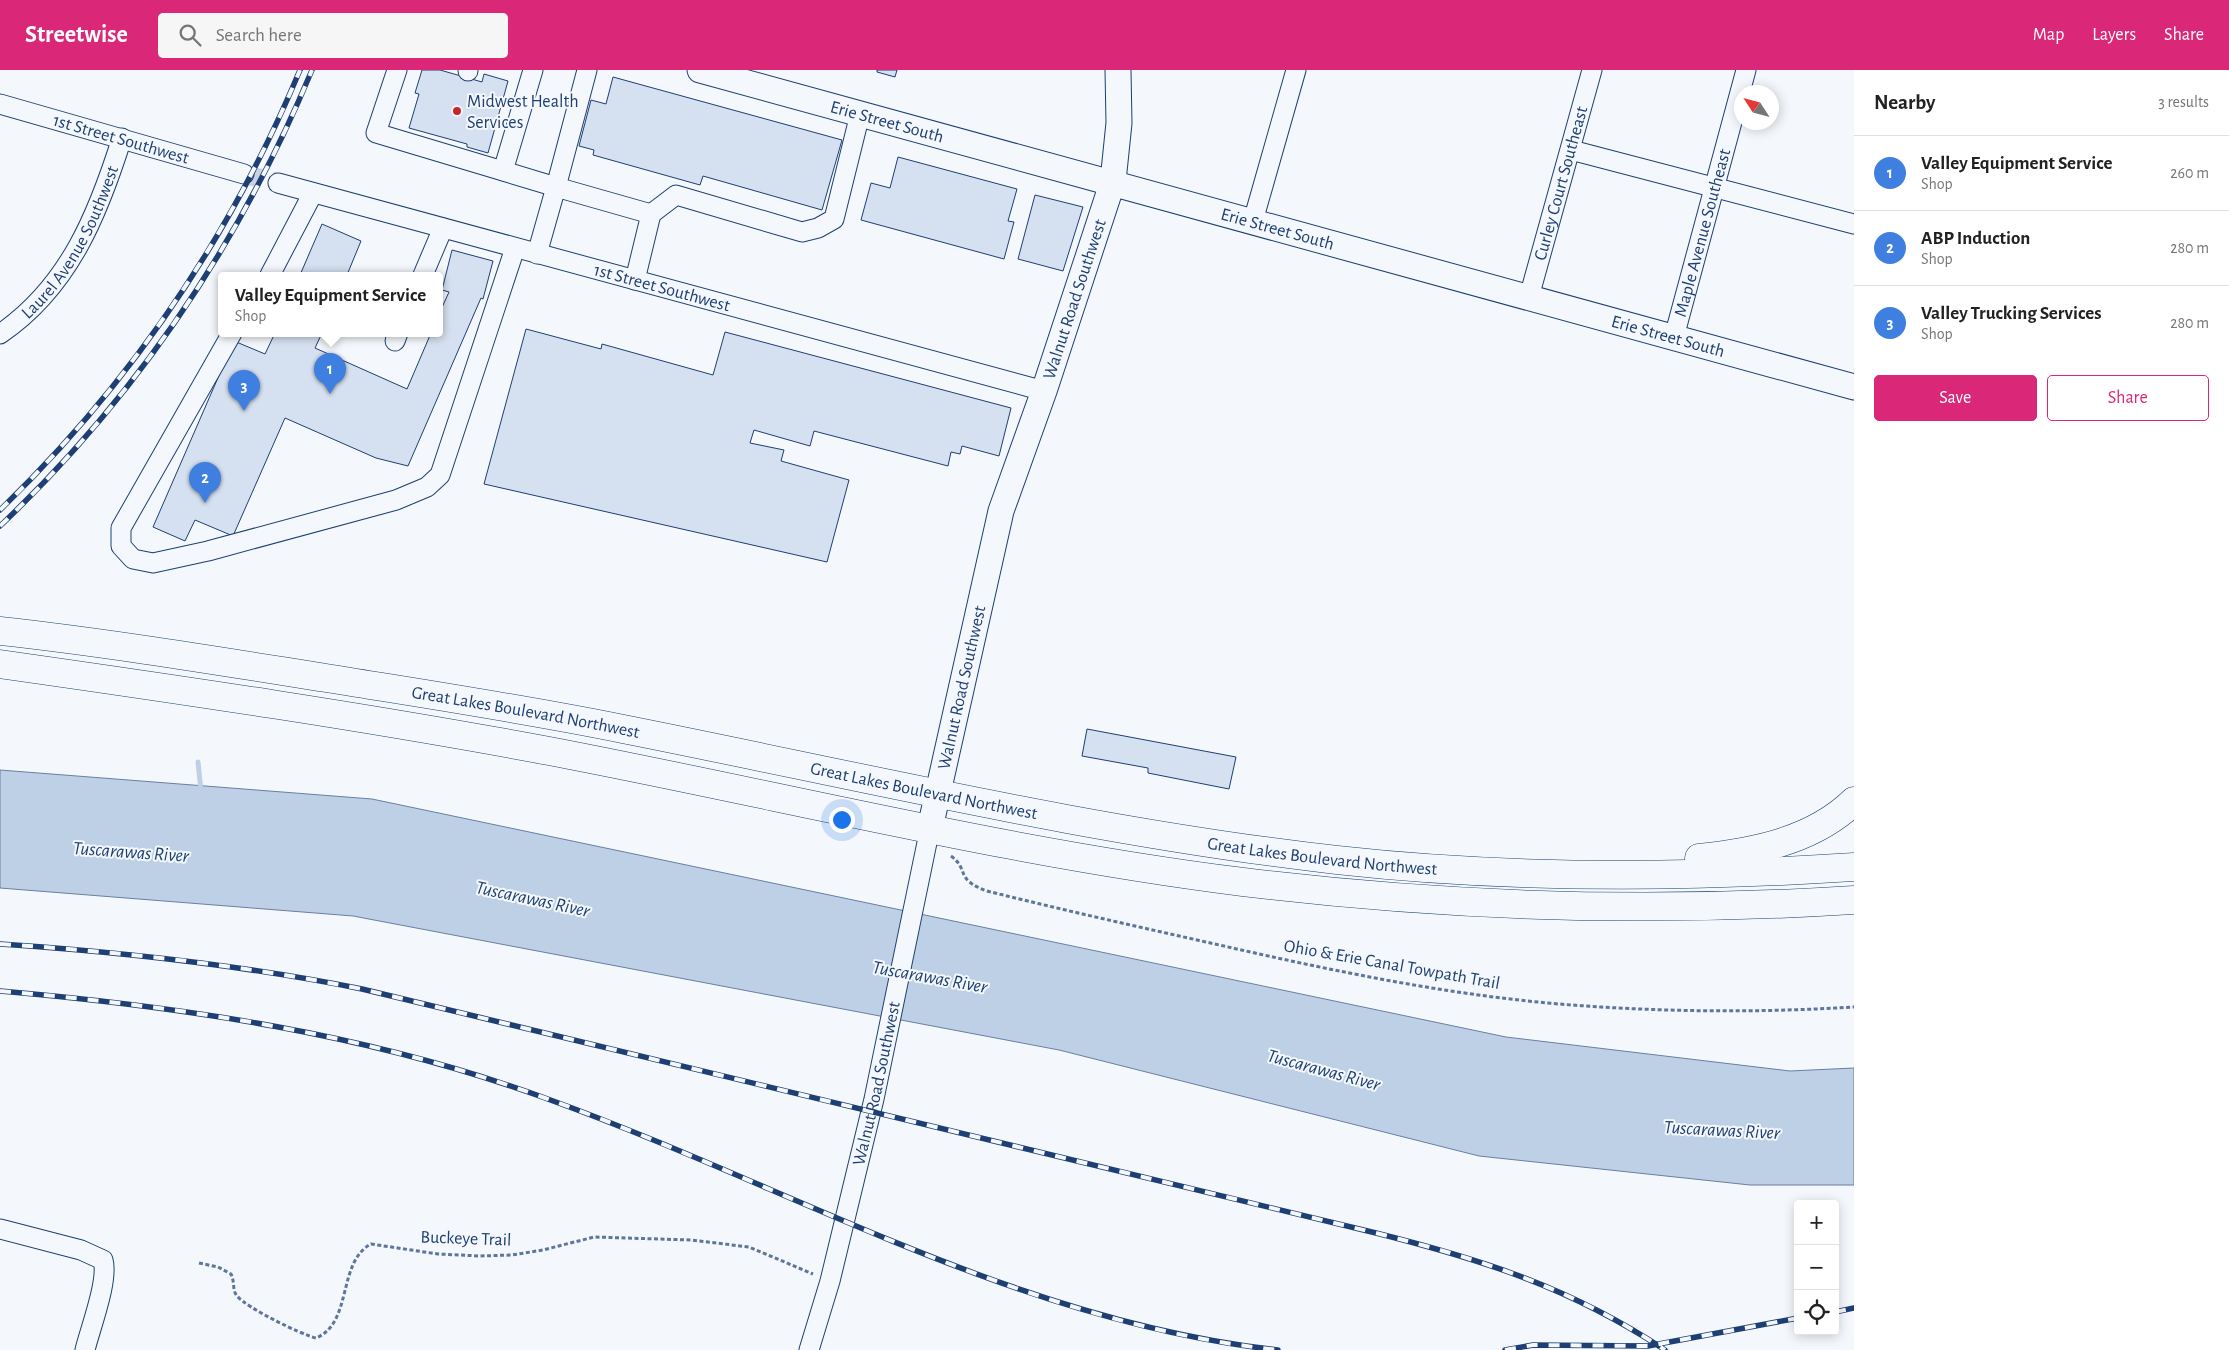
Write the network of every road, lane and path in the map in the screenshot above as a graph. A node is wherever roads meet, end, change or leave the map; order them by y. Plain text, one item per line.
1 (397, 70) edge
2 (533, 70) edge
3 (587, 70) edge
4 (700, 70) edge
5 (1118, 70) edge
6 (1296, 70) edge
7 (1746, 70) edge
8 (1589, 71) edge
9 (0, 104) edge
10 (860, 114) junction
11 (122, 138) junction
12 (1571, 150) junction
13 (503, 171) junction
14 (244, 174) tunnel mouth
15 (1113, 182) junction
16 (278, 183) tunnel mouth
17 (556, 187) junction
18 (1714, 188) junction
19 (313, 193) junction
20 (651, 214) junction
21 (1253, 221) junction
22 (1854, 224) edge
23 (443, 228) junction
24 (515, 248) junction
25 (537, 254) junction
26 (272, 272) edge
27 (424, 272) edge
28 (635, 280) junction
29 (1529, 297) junction
30 (0, 334) edge
31 (230, 337) edge
32 (1674, 337) junction
33 (1854, 386) edge
34 (1044, 391) junction
35 (0, 631) edge
36 (0, 664) edge
37 (938, 792) junction
38 (1854, 801) edge
39 (930, 828) junction
40 (949, 855) dead end
41 (1854, 867) edge
42 (1545, 873) junction
43 (1854, 900) edge
44 (1854, 1007) edge
45 (0, 1230) edge
46 (199, 1263) dead end
47 (814, 1274) dead end
48 (85, 1350) edge
49 (808, 1350) edge

1 - 13 street
2 - 13 street
3 - 17 street
4 - 10 main road, Erie Street South
5 - 15 main road, Walnut Road Southwest
6 - 21 street
7 - 18 street, Maple Avenue Southeast
8 - 12 street, Curley Court Southeast
9 - 11 street, 1st Street Southwest
10 - 15 main road, Erie Street South
10 - 20 street
11 - 14 street, 1st Street Southwest
11 - 30 street, Laurel Avenue Southwest
12 - 18 street
12 - 29 street, Curley Court Southeast
13 - 17 street
15 - 21 main road, Erie Street South
15 - 34 main road, Walnut Road Southwest
16 - 19 street, 1st Street Southwest
17 - 20 street
17 - 25 street
18 - 22 street
18 - 32 street, Maple Avenue Southeast
19 - 23 street, 1st Street Southwest
19 - 26 street
20 - 28 street
21 - 29 main road, Erie Street South
23 - 24 street, 1st Street Southwest
23 - 27 street
24 - 25 street, 1st Street Southwest
24 - 31 street
25 - 28 street, 1st Street Southwest
28 - 34 street, 1st Street Southwest
29 - 32 main road, Erie Street South
32 - 33 main road, Erie Street South
34 - 37 main road, Walnut Road Southwest
35 - 37 highway, Great Lakes Boulevard Northwest
36 - 39 highway, Great Lakes Boulevard Northwest
37 - 39 main road, Walnut Road Southwest
37 - 42 highway, Great Lakes Boulevard Northwest
38 - 42 highway
39 - 43 highway, Great Lakes Boulevard Northwest
39 - 49 street, Walnut Road Southwest
40 - 44 path, Ohio & Erie Canal Towpath Trail
41 - 42 highway, Great Lakes Boulevard Northwest
45 - 48 street
46 - 47 path, Buckeye Trail

